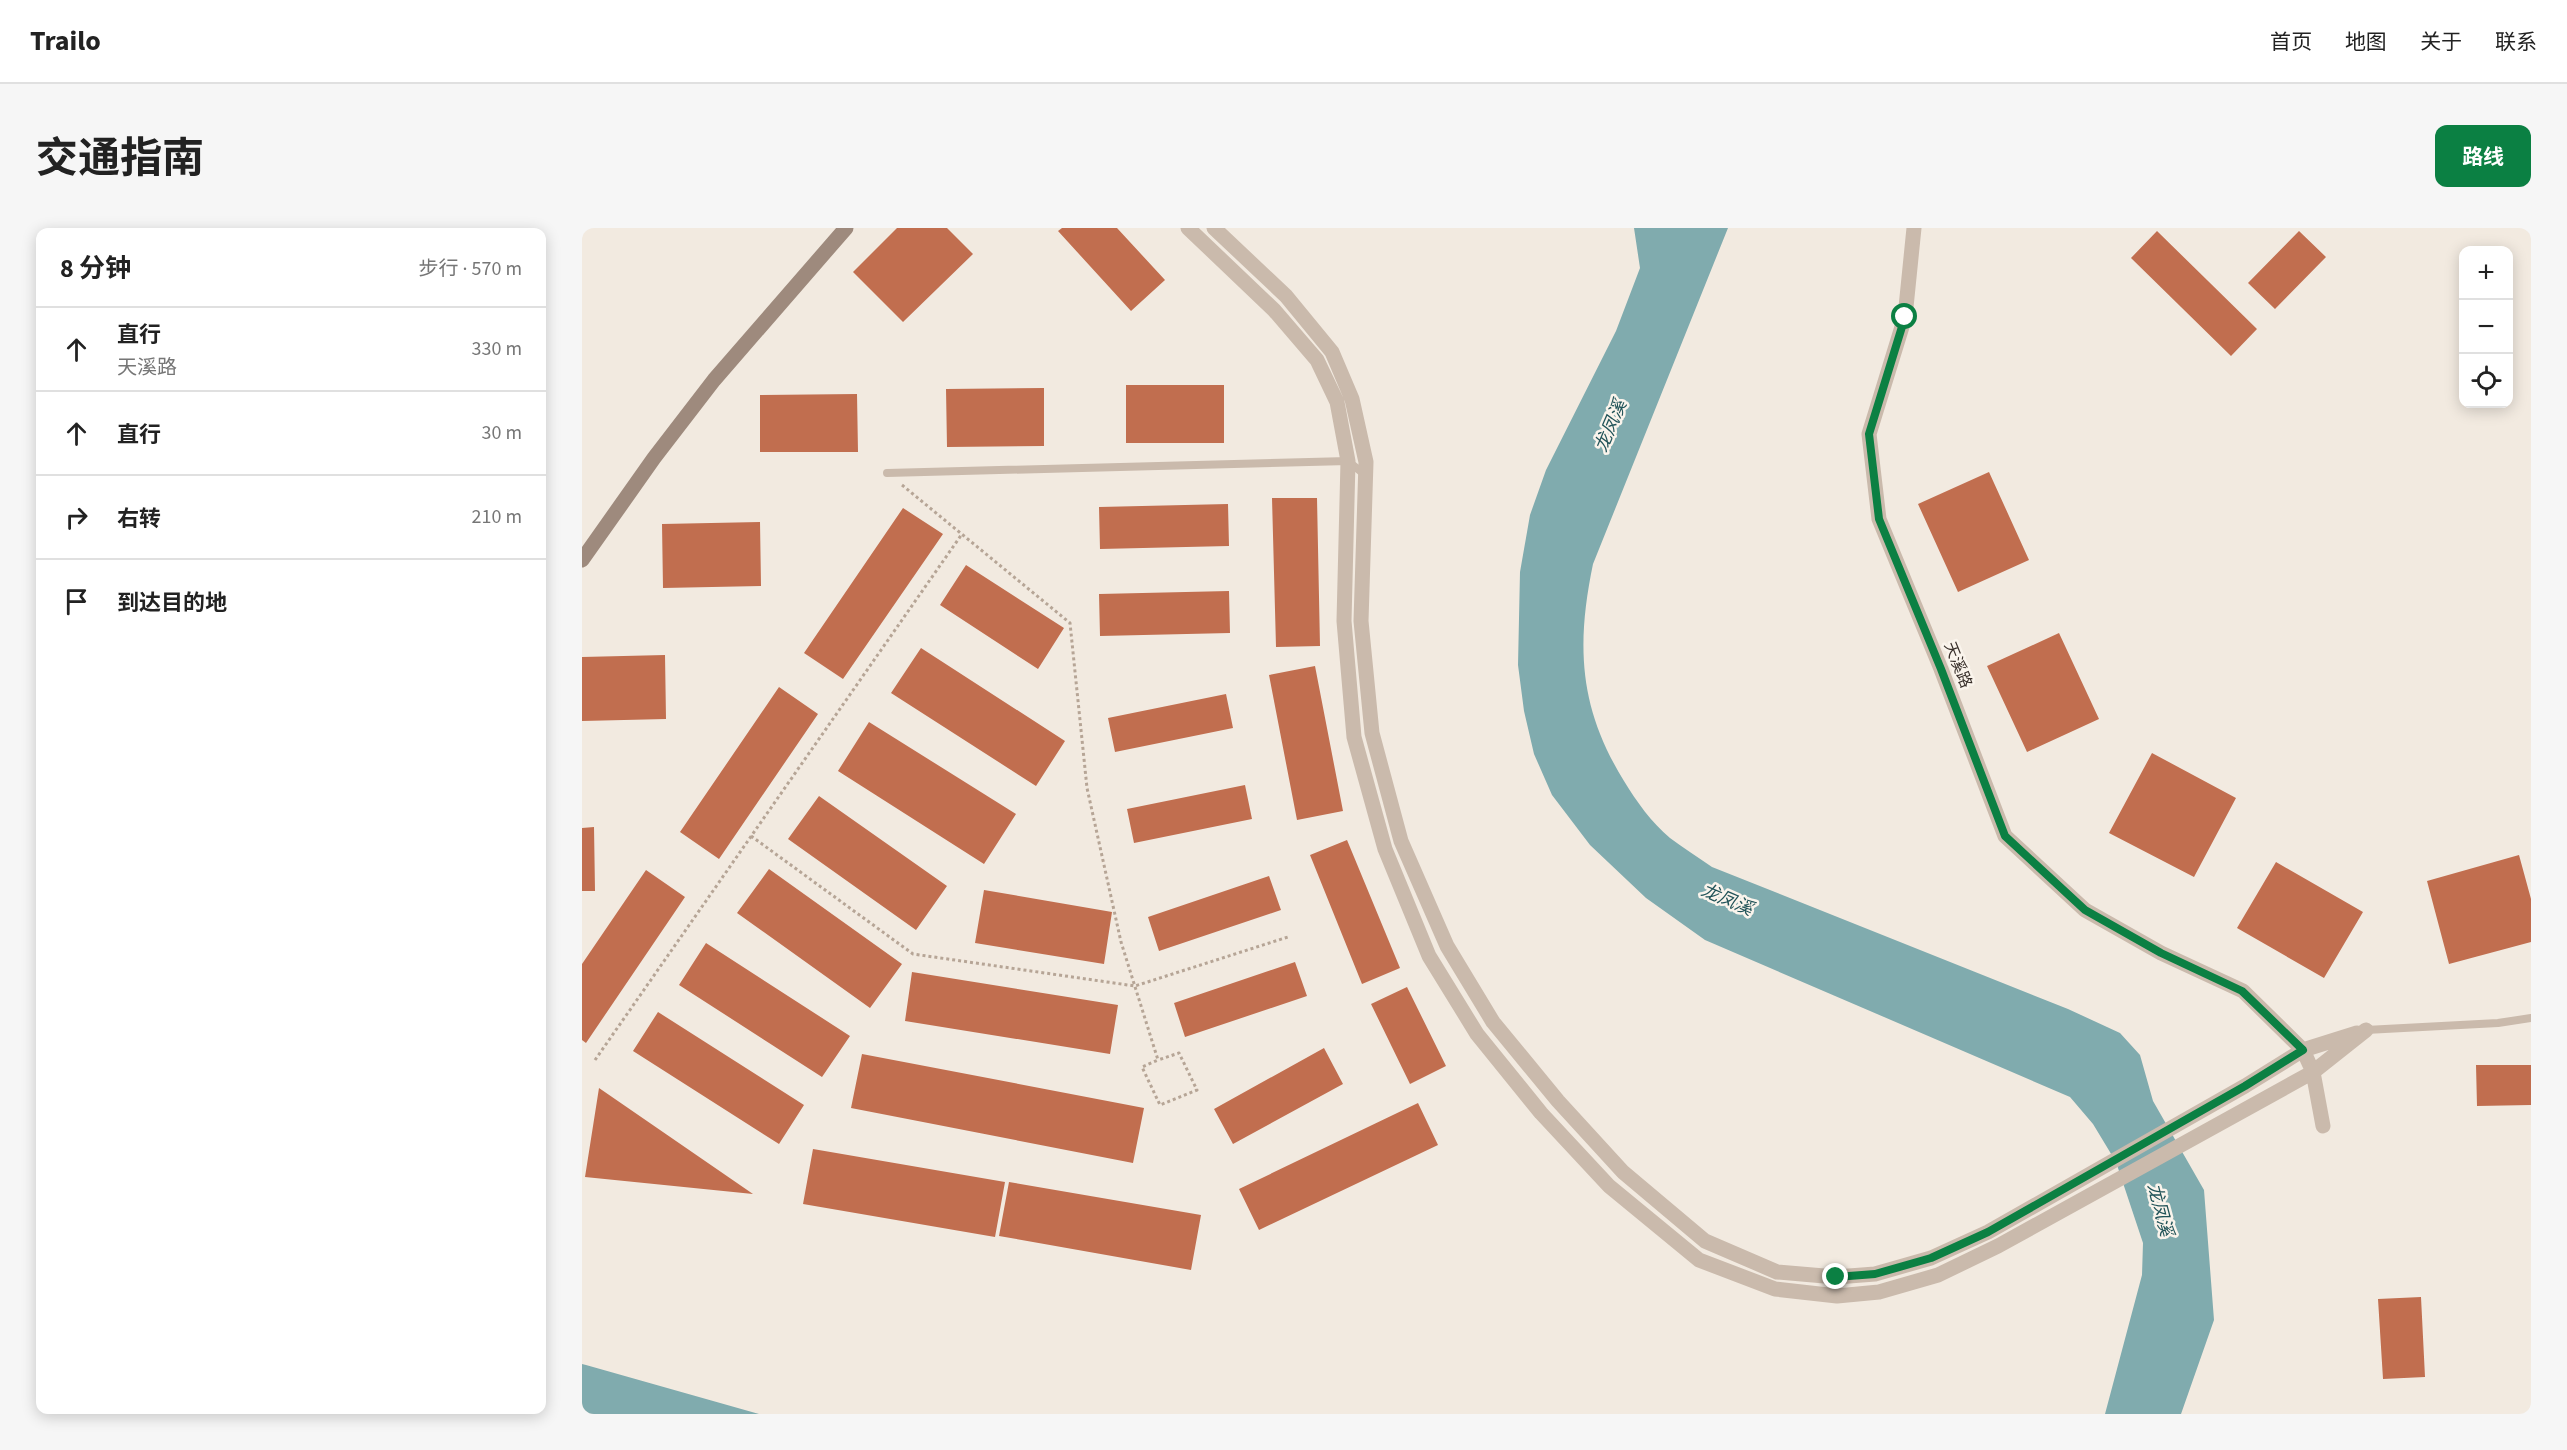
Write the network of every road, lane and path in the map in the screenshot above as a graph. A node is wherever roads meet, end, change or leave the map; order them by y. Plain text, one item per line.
1 (846, 228) edge
2 (1188, 228) edge
3 (1214, 228) edge
4 (1914, 228) edge
5 (1362, 445) junction
6 (1348, 461) junction
7 (887, 473) joint
8 (1365, 475) junction
9 (962, 534) junction
10 (582, 560) edge
11 (751, 836) junction
12 (1288, 937) dead end
13 (1134, 986) junction
14 (2531, 1018) edge
15 (2366, 1030) junction
16 (2303, 1050) junction
17 (595, 1060) dead end
18 (1158, 1060) junction
19 (2313, 1072) junction
20 (2323, 1126) dead end

1 - 10 street
2 - 6 street
3 - 5 street
4 - 16 street, 天溪路
5 - 6 lane
5 - 8 street
6 - 7 lane
6 - 8 lane
6 - 19 street
7 - 9 path
8 - 16 street
9 - 11 path
9 - 13 path
11 - 13 path
11 - 17 path
12 - 13 path
13 - 18 path
14 - 15 lane
15 - 16 street
15 - 19 street
16 - 19 street
18 - 18 path
19 - 20 street

